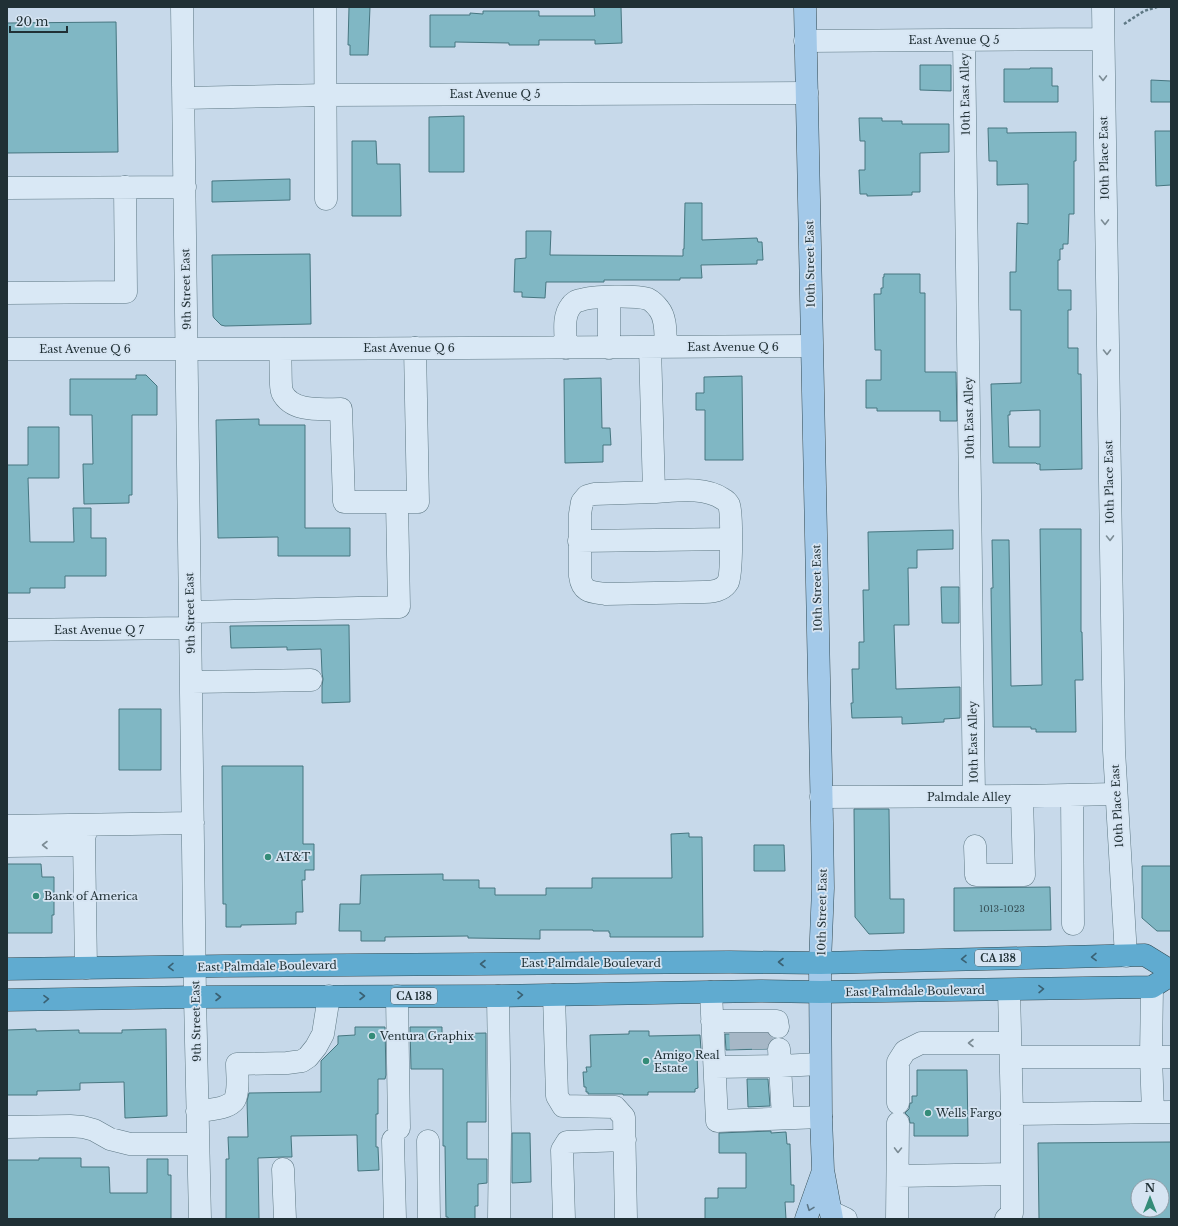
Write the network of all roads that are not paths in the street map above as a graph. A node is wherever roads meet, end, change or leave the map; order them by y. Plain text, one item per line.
1 (182, 7) edge
2 (325, 7) edge
3 (805, 7) edge
4 (1103, 7) edge
5 (1102, 39) junction
6 (964, 40) junction
7 (805, 41) junction
8 (807, 93) junction
9 (326, 95) junction
10 (184, 98) junction
11 (125, 187) junction
12 (185, 187) junction
13 (7, 188) edge
14 (326, 199) dead end
15 (7, 293) edge
16 (610, 298) junction
17 (811, 346) junction
18 (658, 347) junction
19 (415, 348) junction
20 (566, 348) junction
21 (610, 348) junction
22 (7, 349) edge
23 (186, 349) junction
24 (280, 349) junction
25 (654, 492) junction
26 (397, 502) junction
27 (731, 539) junction
28 (579, 541) junction
29 (190, 620) junction
30 (7, 630) edge
31 (311, 680) dead end
32 (192, 682) junction
33 (1116, 794) junction
34 (1072, 795) junction
35 (974, 796) junction
36 (1022, 796) junction
37 (821, 797) junction
38 (193, 823) junction
39 (7, 826) edge
40 (86, 835) junction
41 (7, 846) edge
42 (975, 846) dead end
43 (1073, 924) dead end
44 (1126, 956) junction
45 (820, 963) junction
46 (195, 966) junction
47 (86, 968) junction
48 (7, 969) edge
49 (1171, 971) edge
50 (1171, 975) edge
51 (1152, 987) junction
52 (1009, 990) junction
53 (760, 991) junction
54 (711, 992) junction
55 (820, 992) junction
56 (554, 995) junction
57 (329, 996) junction
58 (397, 996) junction
59 (498, 996) junction
60 (195, 997) junction
61 (7, 1000) edge
62 (712, 1021) junction
63 (1010, 1050) junction
64 (1161, 1057) edge
65 (772, 1058) junction
66 (820, 1064) junction
67 (715, 1067) junction
68 (197, 1111) junction
69 (1162, 1112) edge
70 (1012, 1114) junction
71 (821, 1117) junction
72 (783, 1118) junction
73 (7, 1127) edge
74 (624, 1140) junction
75 (428, 1141) dead end
76 (198, 1144) junction
77 (283, 1169) dead end
78 (823, 1170) junction
79 (1012, 1174) junction
80 (898, 1176) junction
81 (836, 1217) edge
82 (200, 1219) edge
83 (285, 1219) edge
84 (395, 1219) edge
85 (429, 1219) edge
86 (499, 1219) edge
87 (564, 1219) edge
88 (626, 1219) edge
89 (806, 1219) edge
90 (898, 1219) edge
91 (1006, 1219) edge

1 - 10 street, 9th Street East
2 - 9 street
3 - 7 main road, 10th Street East
4 - 5 street, 10th Place East
5 - 6 street, East Avenue Q 5
5 -> 33 street, 10th Place East
6 - 7 street, East Avenue Q 5
6 - 35 street, 10th East Alley
7 - 8 main road, 10th Street East
8 - 9 street, East Avenue Q 5
8 - 17 main road, 10th Street East
9 - 10 street, East Avenue Q 5
9 - 14 street
10 - 12 street, 9th Street East
11 - 12 street
11 - 13 street
11 - 15 street
12 - 23 street, 9th Street East
16 - 18 street
16 - 20 street
16 - 21 street
17 - 18 street, East Avenue Q 6
17 - 37 main road, 10th Street East
18 - 21 street, East Avenue Q 6
18 - 25 street
19 - 20 street, East Avenue Q 6
19 - 24 street, East Avenue Q 6
19 - 26 street
20 - 21 street, East Avenue Q 6
22 - 23 street, East Avenue Q 6
23 - 24 street, East Avenue Q 6
23 - 29 street, 9th Street East
24 - 26 street
25 - 27 street
25 - 28 street
26 - 29 street, East Avenue Q 7
27 - 28 street
27 - 28 street
29 - 30 street, East Avenue Q 7
29 - 32 street, 9th Street East
31 - 32 street
32 - 38 street, 9th Street East
33 - 34 street, Palmdale Alley
33 - 44 street, 10th Place East
34 - 36 street, Palmdale Alley
34 - 43 street
35 - 36 street, Palmdale Alley
35 - 37 street, Palmdale Alley
36 - 42 street
37 - 45 main road, 10th Street East
38 - 40 street
38 - 46 street, 9th Street East
39 - 40 street
40 -> 41 street
40 - 47 street
44 -> 45 highway, East Palmdale Boulevard / CA 138
44 - 49 highway, East Palmdale Boulevard / CA 138
45 -> 46 highway, East Palmdale Boulevard / CA 138
45 - 55 main road, 10th Street East
46 -> 47 highway, East Palmdale Boulevard / CA 138
46 - 60 street, 9th Street East
47 - 48 highway, East Palmdale Boulevard / CA 138
50 - 51 highway
52 -> 51 highway, East Palmdale Boulevard / CA 138
51 - 64 street
52 - 55 highway, East Palmdale Boulevard / CA 138
52 - 63 street
53 - 54 highway, East Palmdale Boulevard / CA 138
53 - 55 highway, East Palmdale Boulevard / CA 138
53 - 62 street
54 - 56 highway, East Palmdale Boulevard / CA 138
54 - 62 street
55 - 66 main road, 10th Street East
59 -> 56 highway, East Palmdale Boulevard / CA 138
56 - 74 street
57 -> 58 highway, East Palmdale Boulevard / CA 138
60 -> 57 highway, East Palmdale Boulevard / CA 138
57 - 68 street
58 - 59 highway, East Palmdale Boulevard / CA 138
58 - 84 street
59 - 86 street
61 -> 60 highway, East Palmdale Boulevard / CA 138
60 - 68 street, 9th Street East
62 - 67 street
63 - 64 street
63 - 70 street
63 -> 80 street
64 - 69 street
65 - 66 street
65 - 67 street
65 - 72 street
66 - 71 main road, 10th Street East
67 - 72 street
68 - 76 street, 9th Street East
69 - 70 street
70 - 79 street
71 - 72 street
71 - 78 main road, 10th Street East
73 - 76 street
74 - 87 street
74 - 88 street
75 - 85 street
76 - 82 street, 9th Street East
77 - 83 street
78 - 81 main road, 10th Street East
78 -> 89 main road, 10th Street East
79 - 80 street
79 - 91 street
80 - 90 street

